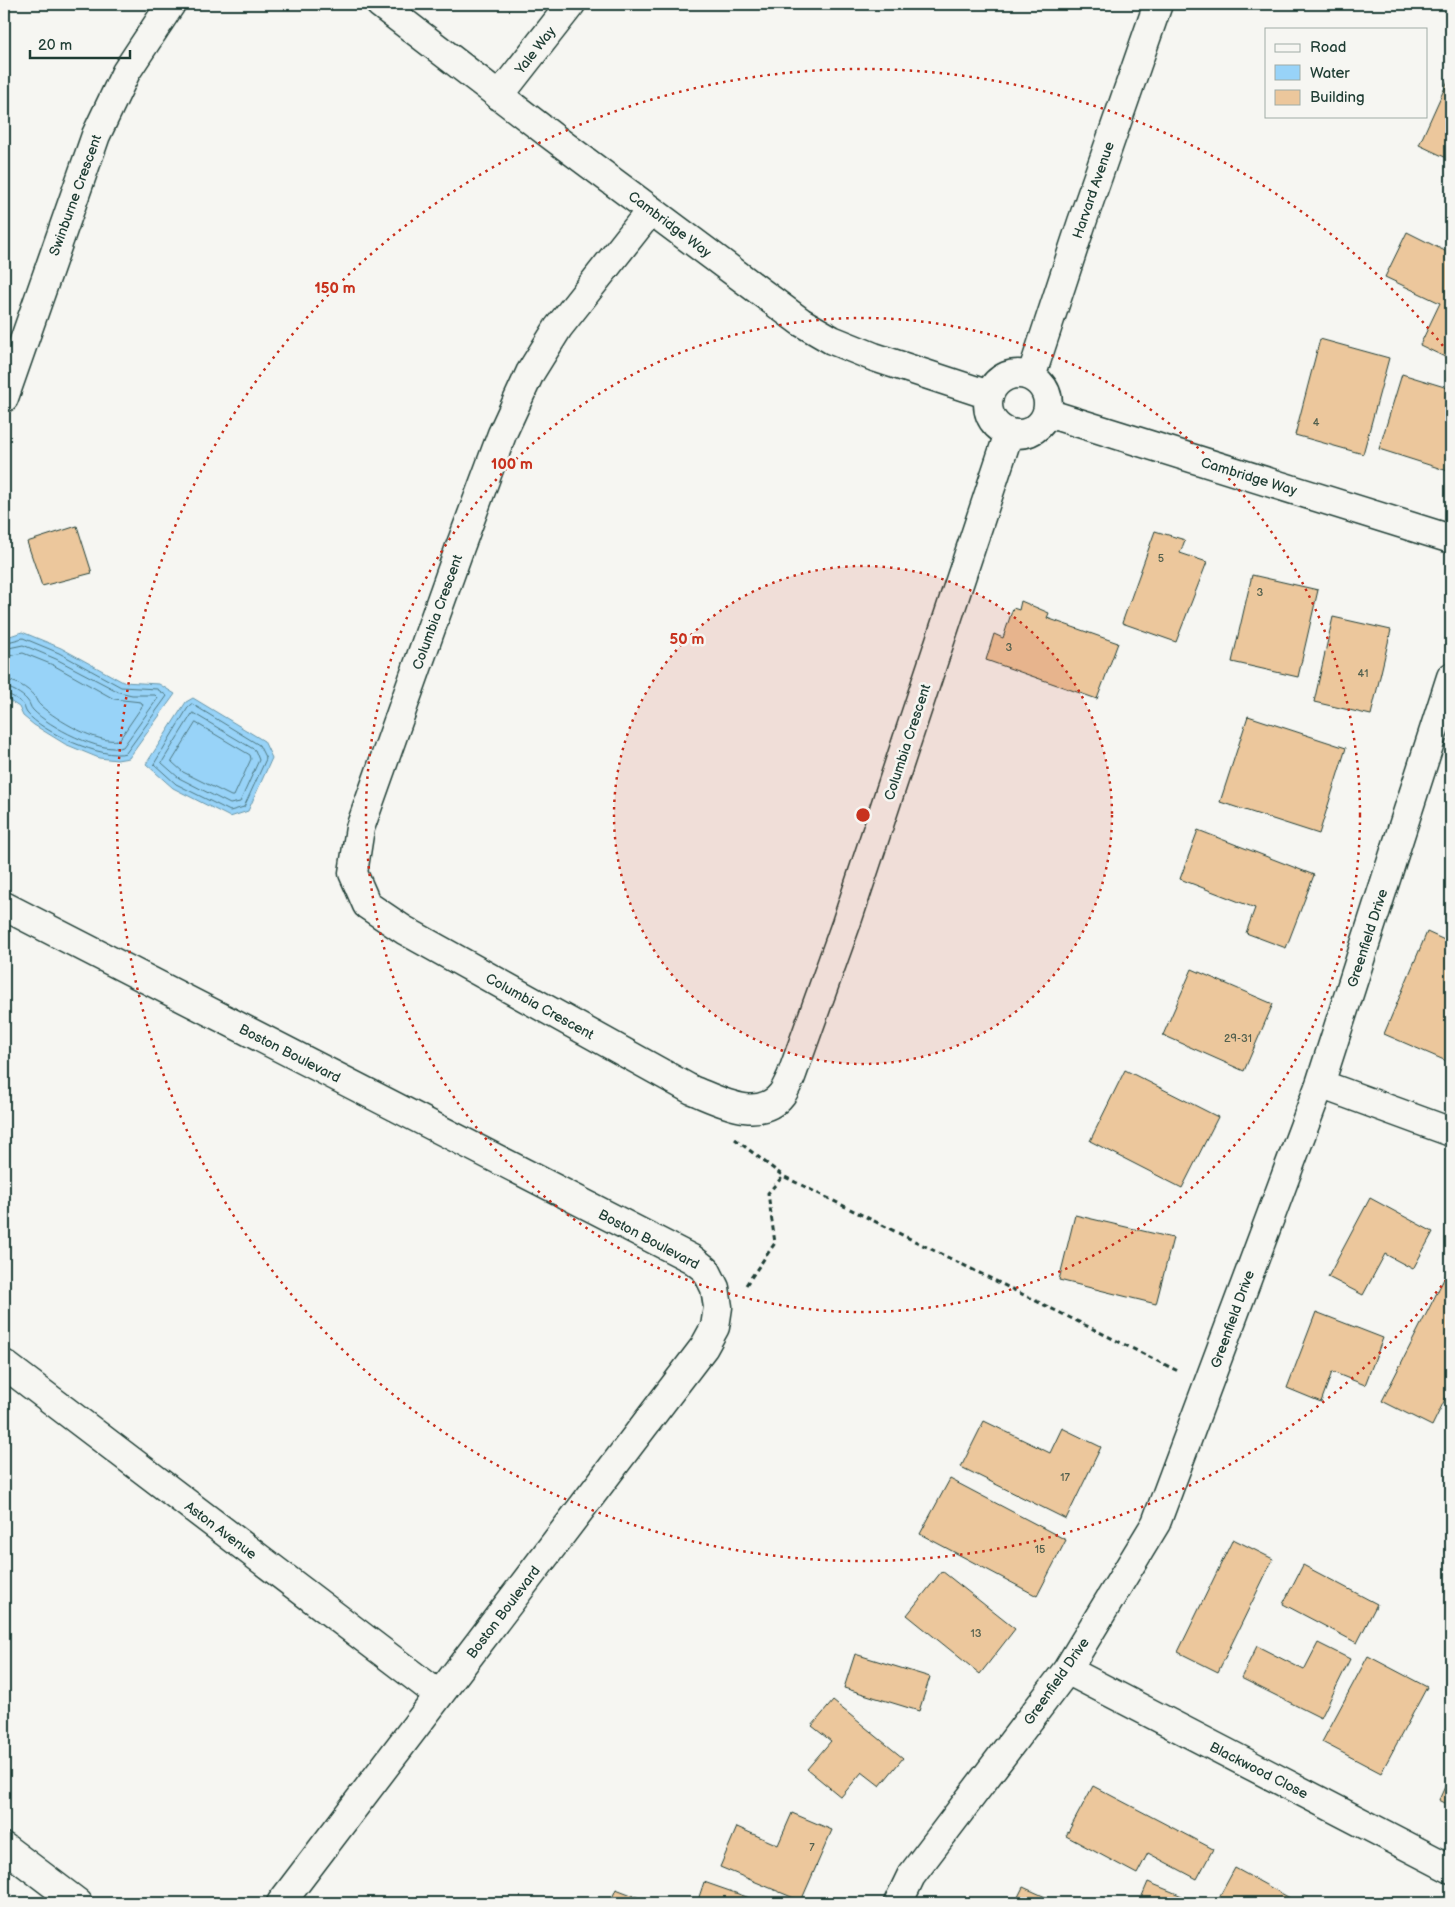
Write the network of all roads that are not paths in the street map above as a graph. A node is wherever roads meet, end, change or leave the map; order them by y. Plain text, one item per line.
1 (171, 4) edge
2 (380, 4) edge
3 (571, 4) edge
4 (1158, 4) edge
5 (499, 96) junction
6 (652, 210) junction
7 (1032, 377) junction
8 (989, 395) junction
9 (4, 398) edge
10 (1047, 413) junction
11 (1009, 433) junction
12 (1451, 539) edge
13 (1451, 677) edge
14 (4, 906) edge
15 (1320, 1084) junction
16 (1451, 1132) edge
17 (4, 1364) edge
18 (1067, 1670) junction
19 (439, 1695) junction
20 (4, 1847) edge
21 (1451, 1869) edge
22 (78, 1903) edge
23 (281, 1903) edge
24 (898, 1903) edge

1 - 9 street, Swinburne Crescent
2 - 5 street, Cambridge Way
3 - 5 street, Yale Way
4 - 7 street, Harvard Avenue
5 - 6 street, Cambridge Way
6 - 8 street, Cambridge Way
6 - 11 street, Columbia Crescent
7 - 8 street
7 - 10 street
8 - 11 street
10 - 11 street
10 - 12 street, Cambridge Way
13 - 15 street, Greenfield Drive
14 - 19 street, Boston Boulevard
15 - 16 street
15 - 18 street, Greenfield Drive
17 - 19 street, Aston Avenue
18 - 21 street, Blackwood Close
18 - 24 street, Greenfield Drive
19 - 23 street, Boston Boulevard
20 - 22 street

